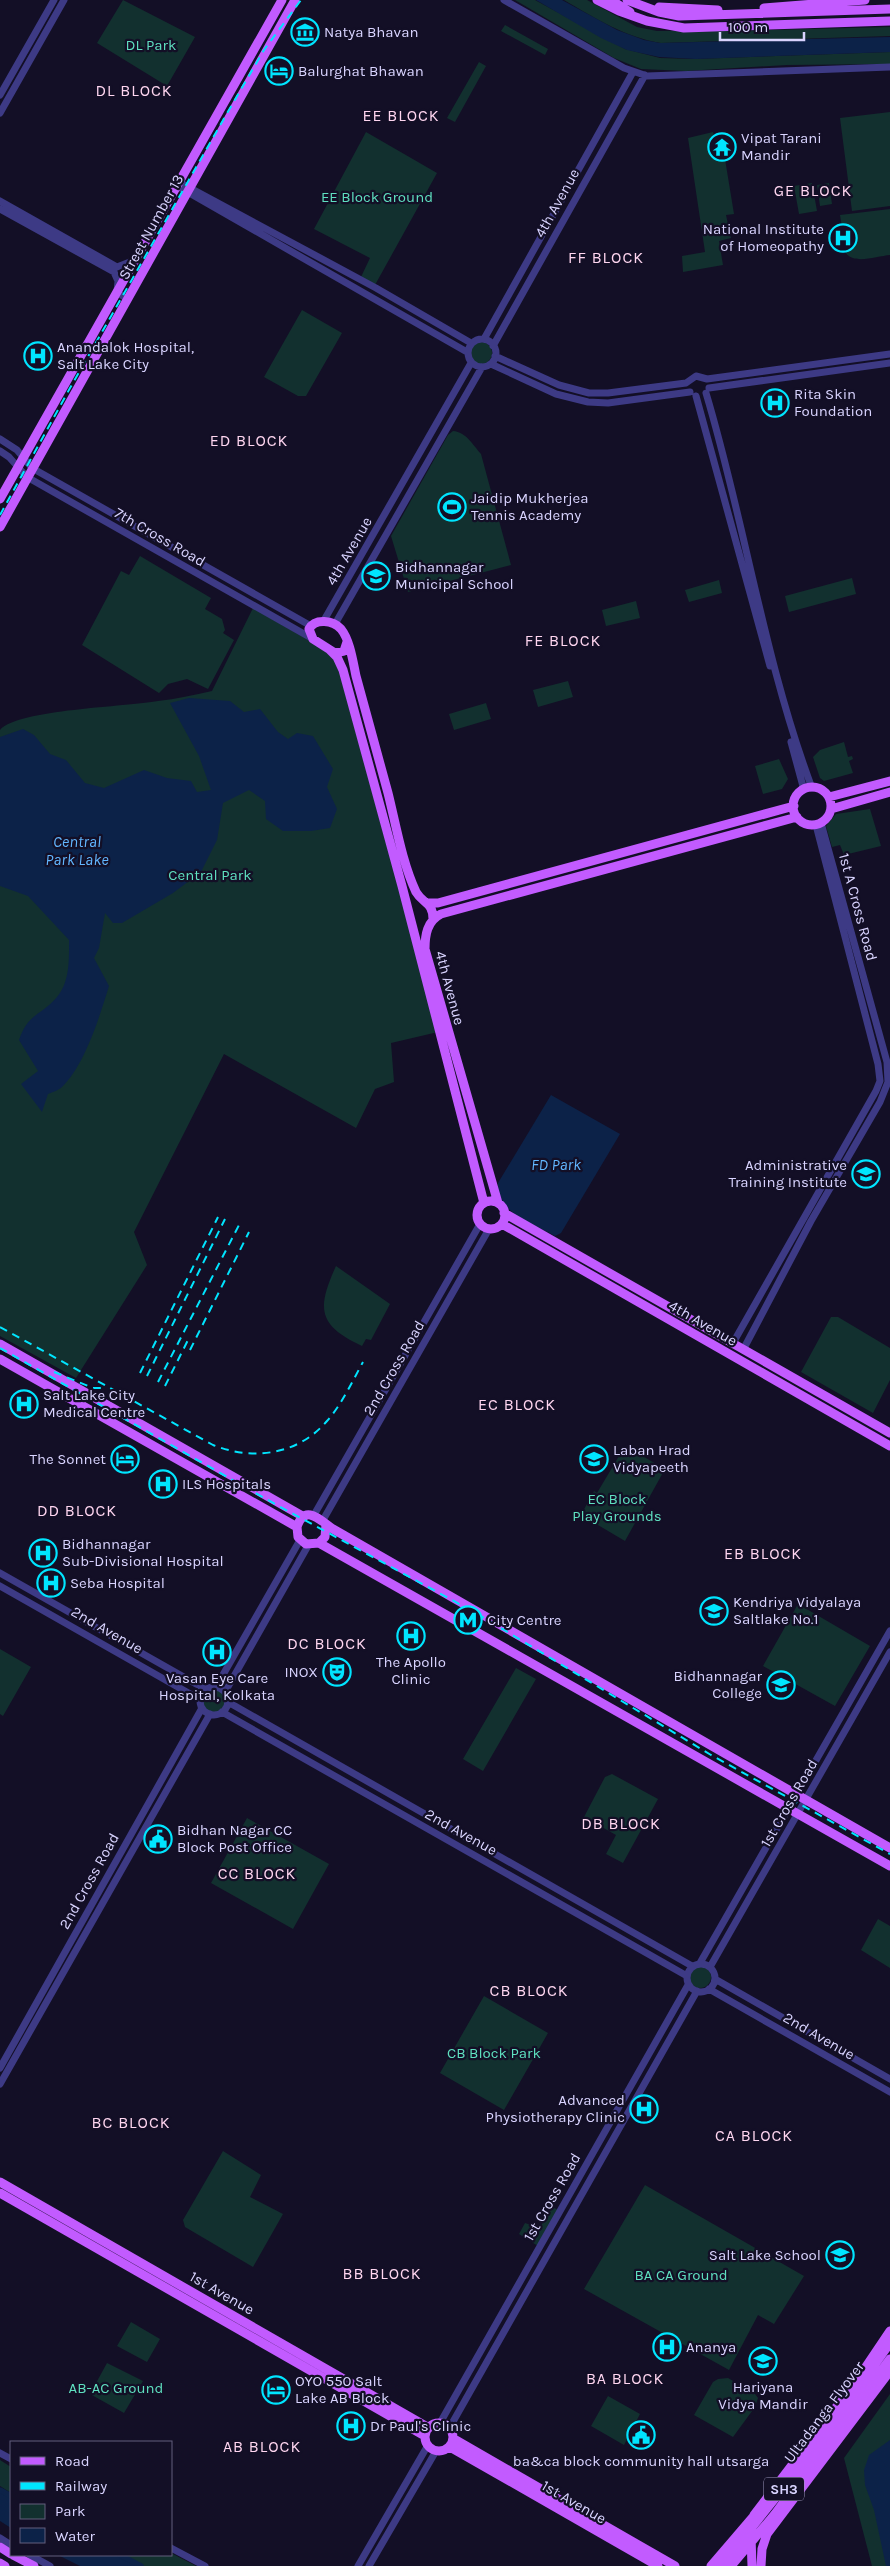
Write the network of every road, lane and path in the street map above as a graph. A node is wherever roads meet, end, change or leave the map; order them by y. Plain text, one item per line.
1 (54, 0) edge
2 (64, 0) edge
3 (282, 0) edge
4 (295, 0) edge
5 (504, 0) edge
6 (597, 0) edge
7 (611, 0) edge
8 (864, 0) edge
9 (835, 2) junction
10 (624, 3) edge
11 (654, 8) junction
12 (890, 9) edge
13 (758, 11) junction
14 (852, 11) junction
15 (637, 17) junction
16 (890, 21) edge
17 (760, 25) junction
18 (263, 35) junction
19 (273, 41) junction
20 (22, 56) junction
21 (30, 60) junction
22 (890, 67) edge
23 (633, 72) junction
24 (645, 75) junction
25 (0, 94) edge
26 (0, 113) edge
27 (574, 178) junction
28 (583, 183) junction
29 (178, 184) junction
30 (188, 190) junction
31 (0, 201) edge
32 (0, 209) edge
33 (11, 211) junction
34 (275, 237) junction
35 (136, 259) junction
36 (117, 292) junction
37 (127, 299) junction
38 (398, 301) junction
39 (393, 311) junction
40 (484, 339) junction
41 (471, 344) junction
42 (494, 346) junction
43 (468, 352) junction
44 (890, 354) edge
45 (495, 356) junction
46 (471, 363) junction
47 (890, 363) edge
48 (491, 364) junction
49 (482, 367) junction
50 (791, 368) junction
51 (792, 377) junction
52 (706, 380) junction
53 (689, 382) junction
54 (707, 391) junction
55 (693, 394) junction
56 (0, 439) edge
57 (719, 444) junction
58 (425, 445) junction
59 (710, 446) junction
60 (0, 451) edge
61 (434, 451) junction
62 (23, 458) junction
63 (18, 468) junction
64 (32, 468) junction
65 (27, 477) junction
66 (398, 492) junction
67 (0, 499) edge
68 (407, 499) junction
69 (731, 508) junction
70 (0, 527) edge
71 (323, 622) junction
72 (335, 624) junction
73 (310, 626) junction
74 (313, 639) junction
75 (347, 642) junction
76 (330, 650) junction
77 (890, 781) edge
78 (808, 789) junction
79 (890, 792) edge
80 (829, 797) junction
81 (794, 806) junction
82 (831, 808) junction
83 (797, 817) junction
84 (819, 824) junction
85 (426, 902) junction
86 (409, 910) junction
87 (431, 922) junction
88 (412, 924) junction
89 (857, 971) junction
90 (456, 1078) junction
91 (484, 1203) junction
92 (498, 1203) junction
93 (504, 1213) junction
94 (808, 1219) junction
95 (480, 1224) junction
96 (502, 1224) junction
97 (489, 1229) junction
98 (630, 1284) junction
99 (624, 1294) junction
100 (698, 1323) junction
101 (694, 1334) junction
102 (733, 1343) junction
103 (0, 1344) edge
104 (743, 1350) junction
105 (0, 1358) edge
106 (377, 1404) junction
107 (387, 1408) junction
108 (847, 1408) junction
109 (842, 1419) junction
110 (890, 1432) edge
111 (890, 1446) edge
112 (309, 1516) junction
113 (324, 1522) junction
114 (297, 1527) junction
115 (300, 1540) junction
116 (319, 1543) junction
117 (309, 1544) junction
118 (0, 1573) edge
119 (0, 1586) edge
120 (66, 1610) junction
121 (60, 1620) junction
122 (890, 1631) edge
123 (890, 1652) edge
124 (598, 1682) junction
125 (216, 1687) junction
126 (205, 1689) junction
127 (225, 1692) junction
128 (590, 1695) junction
129 (200, 1699) junction
130 (228, 1702) junction
131 (202, 1708) junction
132 (844, 1711) junction
133 (222, 1712) junction
134 (210, 1714) junction
135 (854, 1716) junction
136 (797, 1794) junction
137 (806, 1799) junction
138 (789, 1808) junction
139 (798, 1814) junction
140 (430, 1817) junction
141 (424, 1827) junction
142 (127, 1840) junction
143 (136, 1845) junction
144 (890, 1848) edge
145 (890, 1866) edge
146 (65, 1953) junction
147 (72, 1957) junction
148 (700, 1963) junction
149 (692, 1966) junction
150 (710, 1967) junction
151 (687, 1976) junction
152 (715, 1979) junction
153 (688, 1984) junction
154 (709, 1989) junction
155 (697, 1991) junction
156 (650, 2051) junction
157 (660, 2056) junction
158 (0, 2068) edge
159 (890, 2079) edge
160 (0, 2084) edge
161 (890, 2092) edge
162 (0, 2182) edge
163 (0, 2193) edge
164 (34, 2202) junction
165 (30, 2210) junction
166 (521, 2279) junction
167 (530, 2284) junction
168 (231, 2319) junction
169 (890, 2331) edge
170 (890, 2344) edge
171 (890, 2359) edge
172 (890, 2371) edge
173 (847, 2412) junction
174 (440, 2423) junction
175 (450, 2428) junction
176 (427, 2436) junction
177 (452, 2443) junction
178 (436, 2451) junction
179 (518, 2481) junction
180 (754, 2515) junction
181 (172, 2549) edge
182 (16, 2556) edge
183 (32, 2556) edge
184 (363, 2557) junction
185 (0, 2563) edge
186 (370, 2564) edge
187 (5, 2566) edge
188 (34, 2566) edge
189 (50, 2566) edge
190 (205, 2566) edge
191 (358, 2566) edge
192 (658, 2566) edge
193 (675, 2566) edge
194 (711, 2566) edge
195 (721, 2566) edge
196 (731, 2566) edge
197 (752, 2566) edge
198 (761, 2566) edge

1 - 20 street
2 - 21 street
3 - 18 main road, Street Number 13
4 - 19 main road, Street Number 13
5 - 23 street
6 - 15 main road
7 - 10 main road
8 - 9 main road
9 - 13 main road
9 - 14 main road
10 - 11 main road
10 - 15 main road
11 - 13 main road
11 - 13 main road
12 - 14 main road
13 - 14 main road
13 - 17 main road
15 - 17 main road
16 - 17 main road
18 - 19 main road
18 - 29 main road, Street Number 13
19 - 30 main road, Street Number 13
20 - 21 street
20 - 25 street
21 - 26 street
22 - 24 street
23 - 24 street
23 - 27 street, 4th Avenue
24 - 28 street, 4th Avenue
27 - 28 street
27 - 40 street, 4th Avenue
28 - 42 street, 4th Avenue
29 - 30 street
29 - 35 main road, Street Number 13
30 - 34 street
30 - 37 main road, Street Number 13
31 - 33 street
32 - 33 street
33 - 35 street
33 - 36 street
34 - 38 street
34 - 39 street
35 - 36 main road, Street Number 13
36 - 37 street
36 - 62 main road, Street Number 13
37 - 64 main road, Street Number 13
38 - 39 street
38 - 41 street
39 - 43 street
40 - 41 street
40 - 42 street
41 - 43 street
42 - 45 street
43 - 46 street
44 - 50 street
45 - 48 street
45 - 53 street
46 - 49 street
46 - 58 street, 4th Avenue
47 - 51 street
48 - 49 street
48 - 55 street
49 - 61 street, 4th Avenue
50 - 51 street
50 - 52 street
51 - 54 street
52 - 53 street
52 - 54 street
53 - 55 street
54 - 55 street
54 - 57 street
55 - 59 street
56 - 62 street, 7th Cross Road
57 - 59 street
57 - 69 street
58 - 61 street
58 - 66 street, 4th Avenue
59 - 69 street
60 - 63 street, 7th Cross Road
61 - 68 street, 4th Avenue
62 - 63 main road, Street Number 13
62 - 64 street, 7th Cross Road
63 - 65 street, 7th Cross Road
63 - 67 main road, Street Number 13
64 - 65 main road, Street Number 13
64 - 73 street, 7th Cross Road
65 - 70 main road, Street Number 13
65 - 74 street, 7th Cross Road
66 - 68 street
66 - 71 street, 4th Avenue
68 - 72 street, 4th Avenue
69 - 78 street
71 - 72 main road
71 - 73 main road
72 - 75 main road, 4th Avenue
73 - 74 main road
74 - 76 main road
75 - 76 main road
75 - 85 main road, 4th Avenue
76 - 86 main road, 4th Avenue
77 - 80 main road
78 - 80 main road
78 - 81 main road
79 - 82 main road
80 - 82 main road
81 - 83 main road
81 - 85 main road
82 - 84 main road
83 - 84 main road
83 - 87 main road
84 - 89 street, 1st A Cross Road
85 - 86 main road
85 - 87 main road, 4th Avenue
86 - 88 main road, 4th Avenue
87 - 88 main road
87 - 90 main road, 4th Avenue
88 - 90 main road, 4th Avenue
89 - 94 street, 1st A Cross Road
89 - 94 street, 1st A Cross Road
90 - 91 main road, 4th Avenue
90 - 92 main road, 4th Avenue
91 - 92 main road
91 - 95 main road
92 - 93 main road
93 - 96 main road
93 - 98 main road, 4th Avenue
94 - 102 street
94 - 104 street
95 - 97 main road
95 - 106 street, 2nd Cross Road
96 - 97 main road
96 - 99 main road, 4th Avenue
97 - 107 street, 2nd Cross Road
98 - 99 main road
98 - 100 main road, 4th Avenue
99 - 101 main road, 4th Avenue
100 - 101 main road
100 - 102 main road, 4th Avenue
101 - 109 main road, 4th Avenue
102 - 104 main road, 4th Avenue
103 - 112 main road
104 - 108 main road, 4th Avenue
105 - 114 main road
106 - 107 street
106 - 112 street, 2nd Cross Road
107 - 113 street, 2nd Cross Road
108 - 109 main road
108 - 110 main road, 4th Avenue
109 - 111 main road, 4th Avenue
112 - 113 main road
112 - 114 main road
113 - 116 main road
113 - 124 main road
114 - 115 main road
115 - 117 main road
115 - 125 street
116 - 117 main road
116 - 128 main road
117 - 127 street
118 - 120 street, 2nd Avenue
119 - 121 street, 2nd Avenue
120 - 121 street
120 - 126 street, 2nd Avenue
121 - 129 street, 2nd Avenue
122 - 132 street
123 - 135 street, 1st Cross Road
124 - 128 main road
124 - 136 main road
125 - 126 street
125 - 127 street
126 - 129 street
127 - 130 street
128 - 138 main road
129 - 131 street
130 - 133 street
130 - 140 street, 2nd Avenue
131 - 134 street
131 - 142 street, 2nd Cross Road
132 - 135 street
132 - 136 street
133 - 134 street
133 - 141 street, 2nd Avenue
134 - 143 street, 2nd Cross Road
135 - 137 street, 1st Cross Road
136 - 137 main road
136 - 138 street
137 - 139 street, 1st Cross Road
137 - 144 main road
138 - 139 main road
138 - 148 street
139 - 145 main road
139 - 150 street, 1st Cross Road
140 - 141 street
140 - 149 street, 2nd Avenue
141 - 151 street, 2nd Avenue
142 - 143 street
142 - 146 street, 2nd Cross Road
143 - 147 street, 2nd Cross Road
146 - 147 street
146 - 158 street, 2nd Cross Road
147 - 160 street, 2nd Cross Road
148 - 149 street
148 - 150 street
149 - 151 street
150 - 152 street
151 - 153 street
152 - 154 street
152 - 159 street, 2nd Avenue
153 - 155 street
153 - 156 street, 1st Cross Road
154 - 155 street
154 - 161 street, 2nd Avenue
155 - 157 street, 1st Cross Road
156 - 157 street
156 - 166 street, 1st Cross Road
157 - 167 street, 1st Cross Road
162 - 164 main road, 1st Avenue
163 - 165 main road, 1st Avenue
164 - 165 main road
164 - 168 main road, 1st Avenue
165 - 168 main road, 1st Avenue
166 - 167 street
166 - 174 street, 1st Cross Road
167 - 175 street, 1st Cross Road
168 - 176 main road, 1st Avenue
169 - 180 main road
170 - 173 main road, Ultadanga Flyover / SH3
171 - 173 main road, Ultadanga Flyover / SH3
172 - 198 main road
173 - 195 main road, Ultadanga Flyover / SH3
173 - 196 main road, Ultadanga Flyover / SH3
174 - 175 main road
174 - 176 main road
175 - 177 main road
176 - 178 main road
176 - 184 street
177 - 178 main road
177 - 179 main road, 1st Avenue
178 - 186 street
179 - 192 main road, 1st Avenue
179 - 193 main road
180 - 194 main road
180 - 197 main road
181 - 190 street
182 - 188 main road
183 - 189 street
184 - 186 street
184 - 191 street
185 - 187 main road

